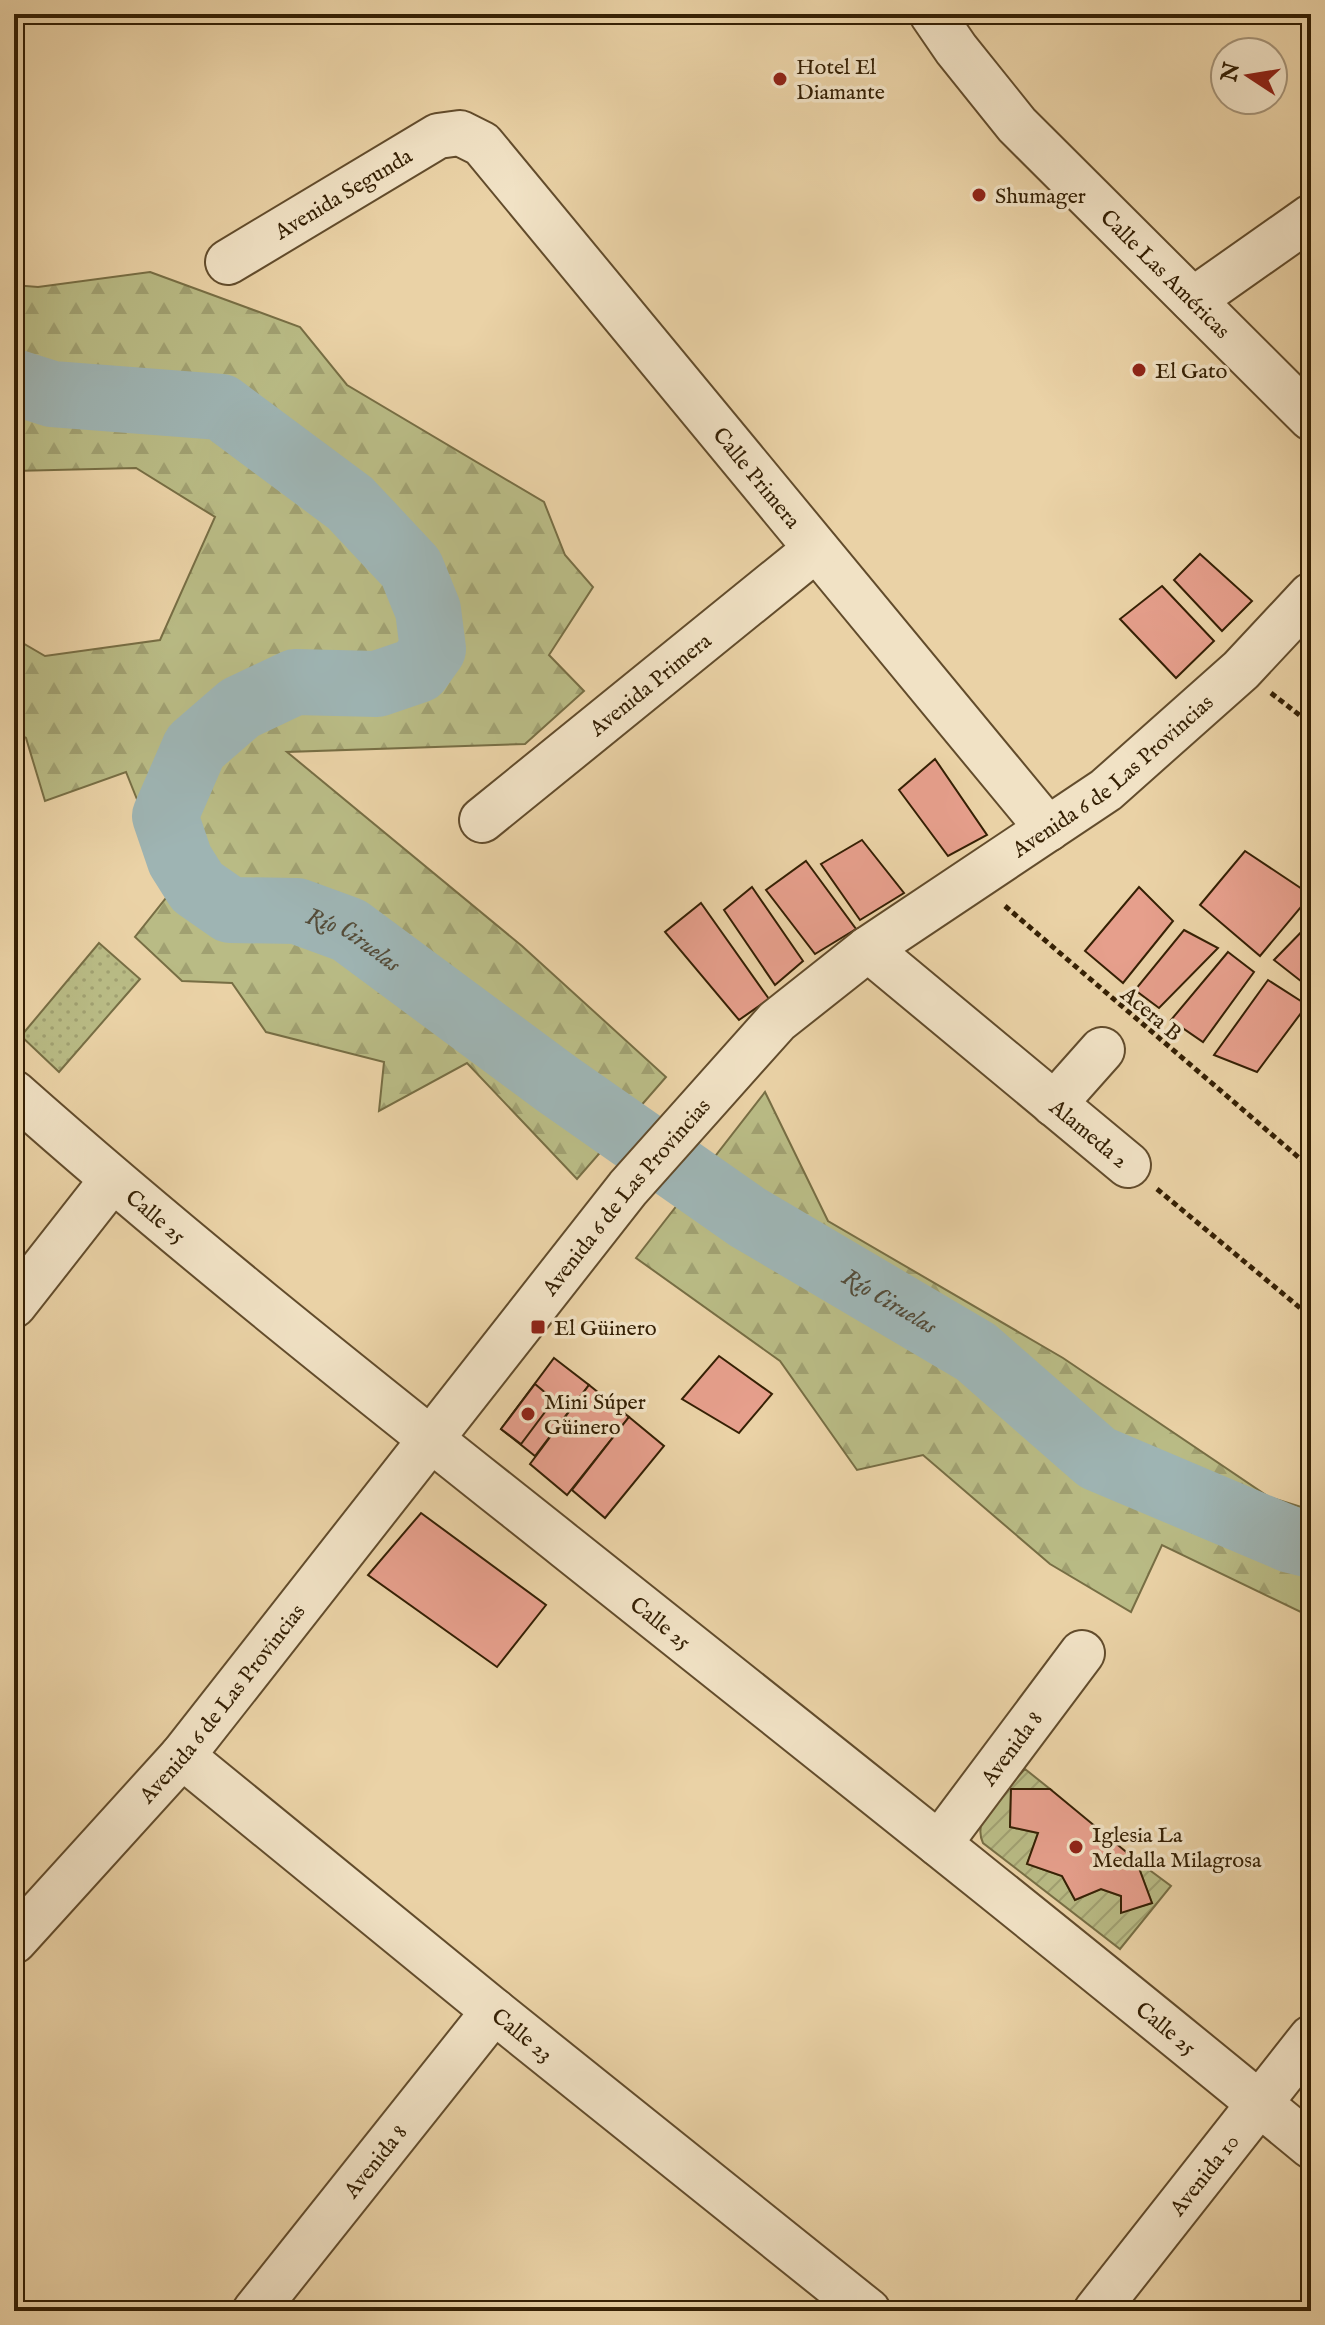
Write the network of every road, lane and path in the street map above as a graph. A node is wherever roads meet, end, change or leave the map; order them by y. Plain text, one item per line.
1 (932, 14) edge
2 (460, 133) joint
3 (1311, 217) edge
4 (228, 262) dead end
5 (1193, 300) junction
6 (1311, 418) edge
7 (816, 549) junction
8 (1311, 595) edge
9 (1241, 670) junction
10 (1311, 724) edge
11 (482, 820) dead end
12 (1048, 829) junction
13 (974, 880) junction
14 (868, 949) junction
15 (1102, 1050) dead end
16 (14, 1093) edge
17 (1054, 1104) junction
18 (1128, 1165) joint
19 (1311, 1168) edge
20 (112, 1180) junction
21 (14, 1305) edge
22 (1311, 1317) edge
23 (431, 1440) junction
24 (1082, 1653) dead end
25 (182, 1756) junction
26 (939, 1844) junction
27 (14, 1941) edge
28 (494, 2011) junction
29 (1311, 2038) edge
30 (1258, 2102) junction
31 (1311, 2146) edge
32 (255, 2311) edge
33 (868, 2311) edge
34 (1096, 2311) edge

1 - 5 street, Calle Las Américas
2 - 4 street, Avenida Segunda
2 - 7 street, Calle Primera
3 - 5 street
5 - 6 street, Calle Las Américas
7 - 11 street, Avenida Primera
7 - 12 street, Calle Primera
8 - 9 street, Avenida 6 de Las Provincias
9 - 10 path
9 - 12 street, Avenida 6 de Las Provincias
12 - 13 street, Avenida 6 de Las Provincias
13 - 14 street, Avenida 6 de Las Provincias
13 - 19 path, Acera B
14 - 17 street, Alameda 2
14 - 23 street, Avenida 6 de Las Provincias
15 - 17 street
16 - 20 street, Calle 25
17 - 18 street, Alameda 2
18 - 22 path, Alameda 2
20 - 21 street
20 - 23 street, Calle 25
23 - 25 street, Avenida 6 de Las Provincias
23 - 26 street, Calle 25
24 - 26 street, Avenida 8
25 - 27 street, Avenida 6 de Las Provincias
25 - 28 street, Calle 23
26 - 30 street, Calle 25
28 - 32 street, Avenida 8
28 - 33 street, Calle 23
29 - 30 street, Avenida 10
30 - 31 street, Calle 25
30 - 34 street, Avenida 10

